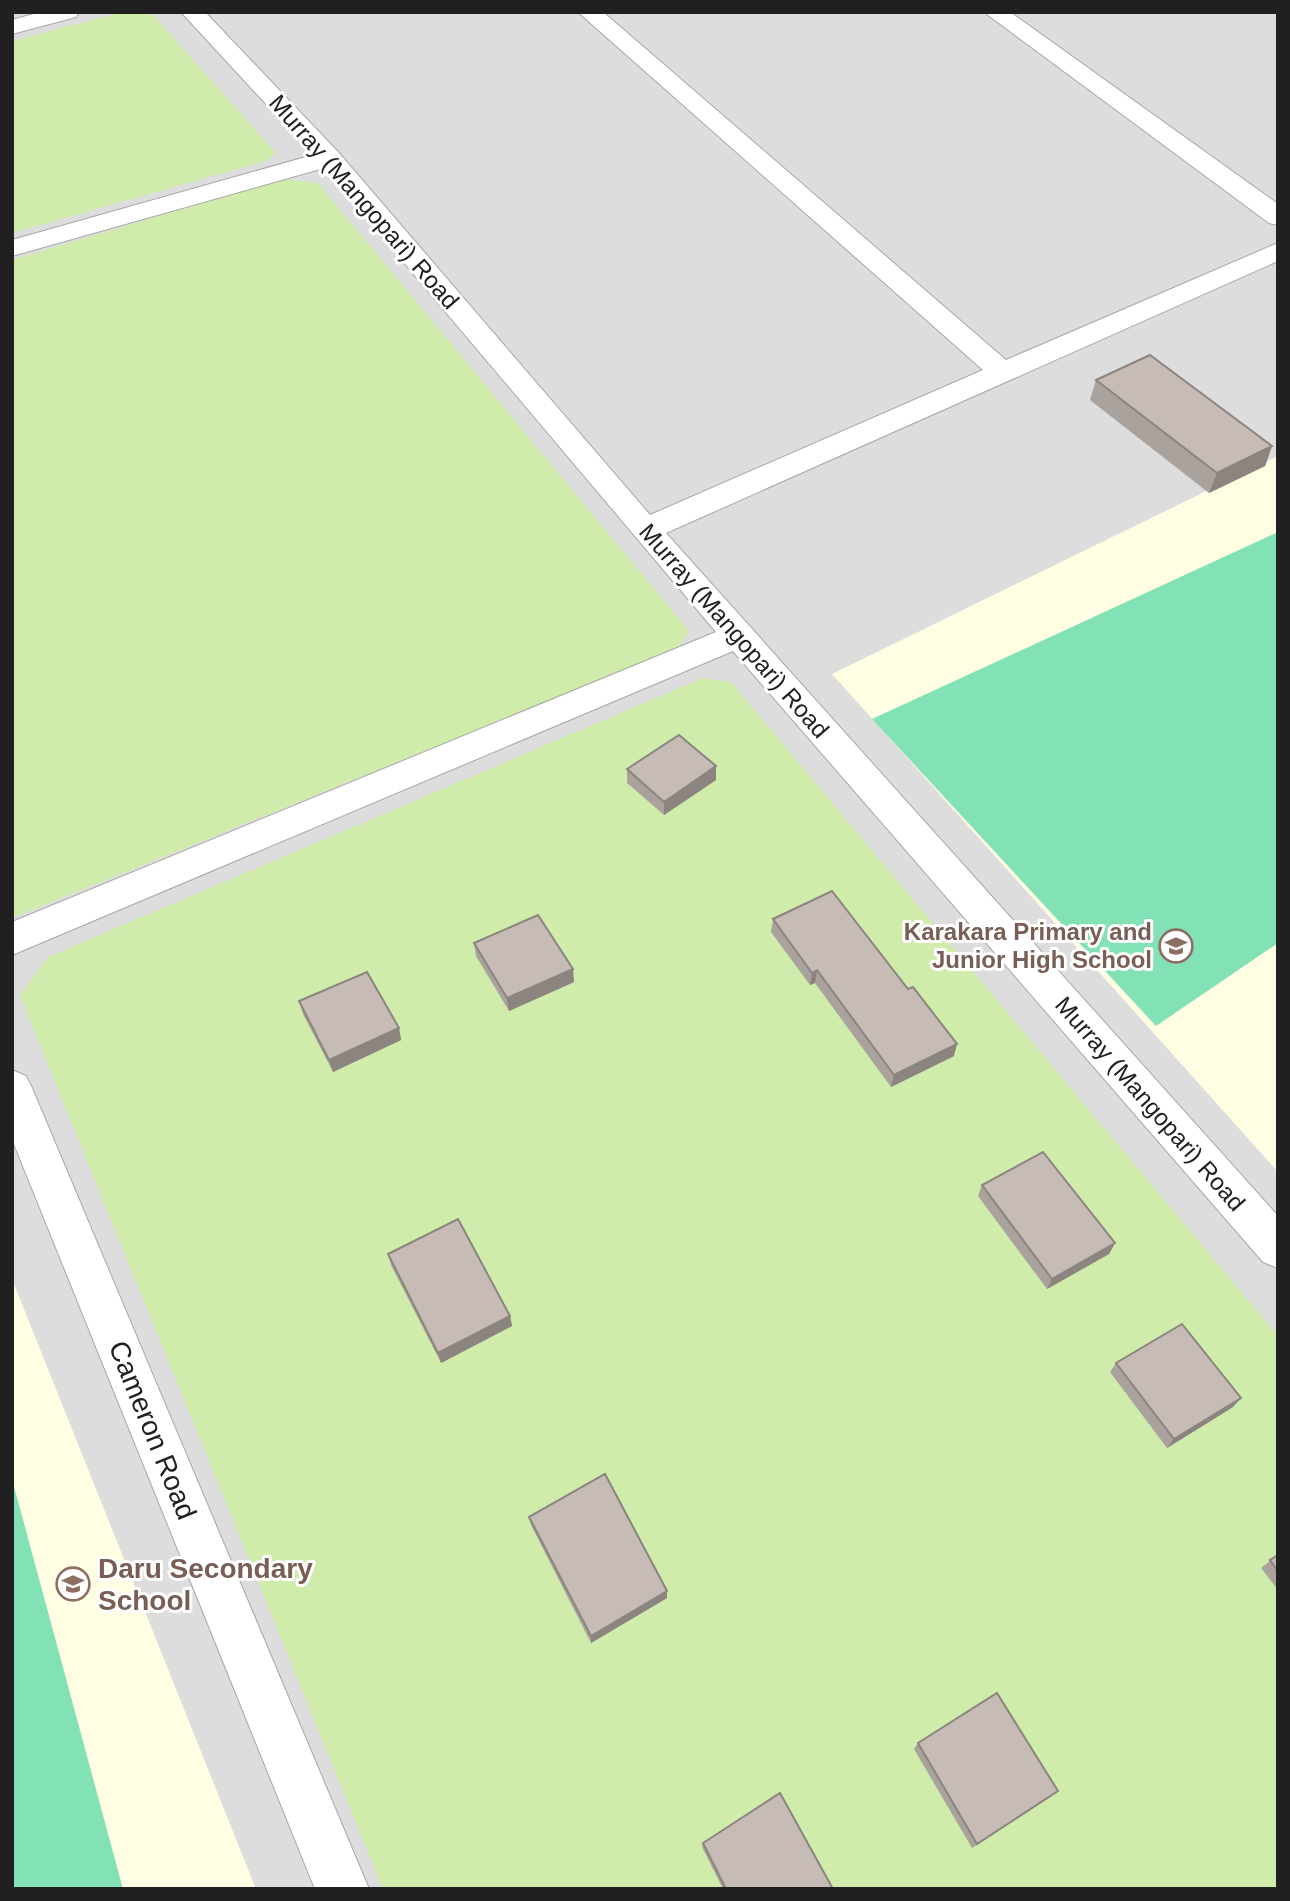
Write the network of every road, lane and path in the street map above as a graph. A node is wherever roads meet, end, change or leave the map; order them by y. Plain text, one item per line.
1 (68, 12) edge
2 (192, 12) edge
3 (589, 12) edge
4 (995, 12) edge
5 (12, 27) edge
6 (330, 158) junction
7 (1278, 217) edge
8 (12, 247) edge
9 (1278, 251) edge
10 (1003, 372) junction
11 (645, 530) junction
12 (737, 636) junction
13 (12, 939) edge
14 (12, 1088) edge
15 (1278, 1248) edge
16 (342, 1889) edge

1 - 5 street
2 - 6 street, Murray (Mangopari) Road
3 - 10 street
4 - 7 street
6 - 8 street
6 - 11 street, Murray (Mangopari) Road
9 - 10 street
10 - 11 street
11 - 12 street, Murray (Mangopari) Road
12 - 13 street
12 - 15 street, Murray (Mangopari) Road
14 - 16 street, Cameron Road

